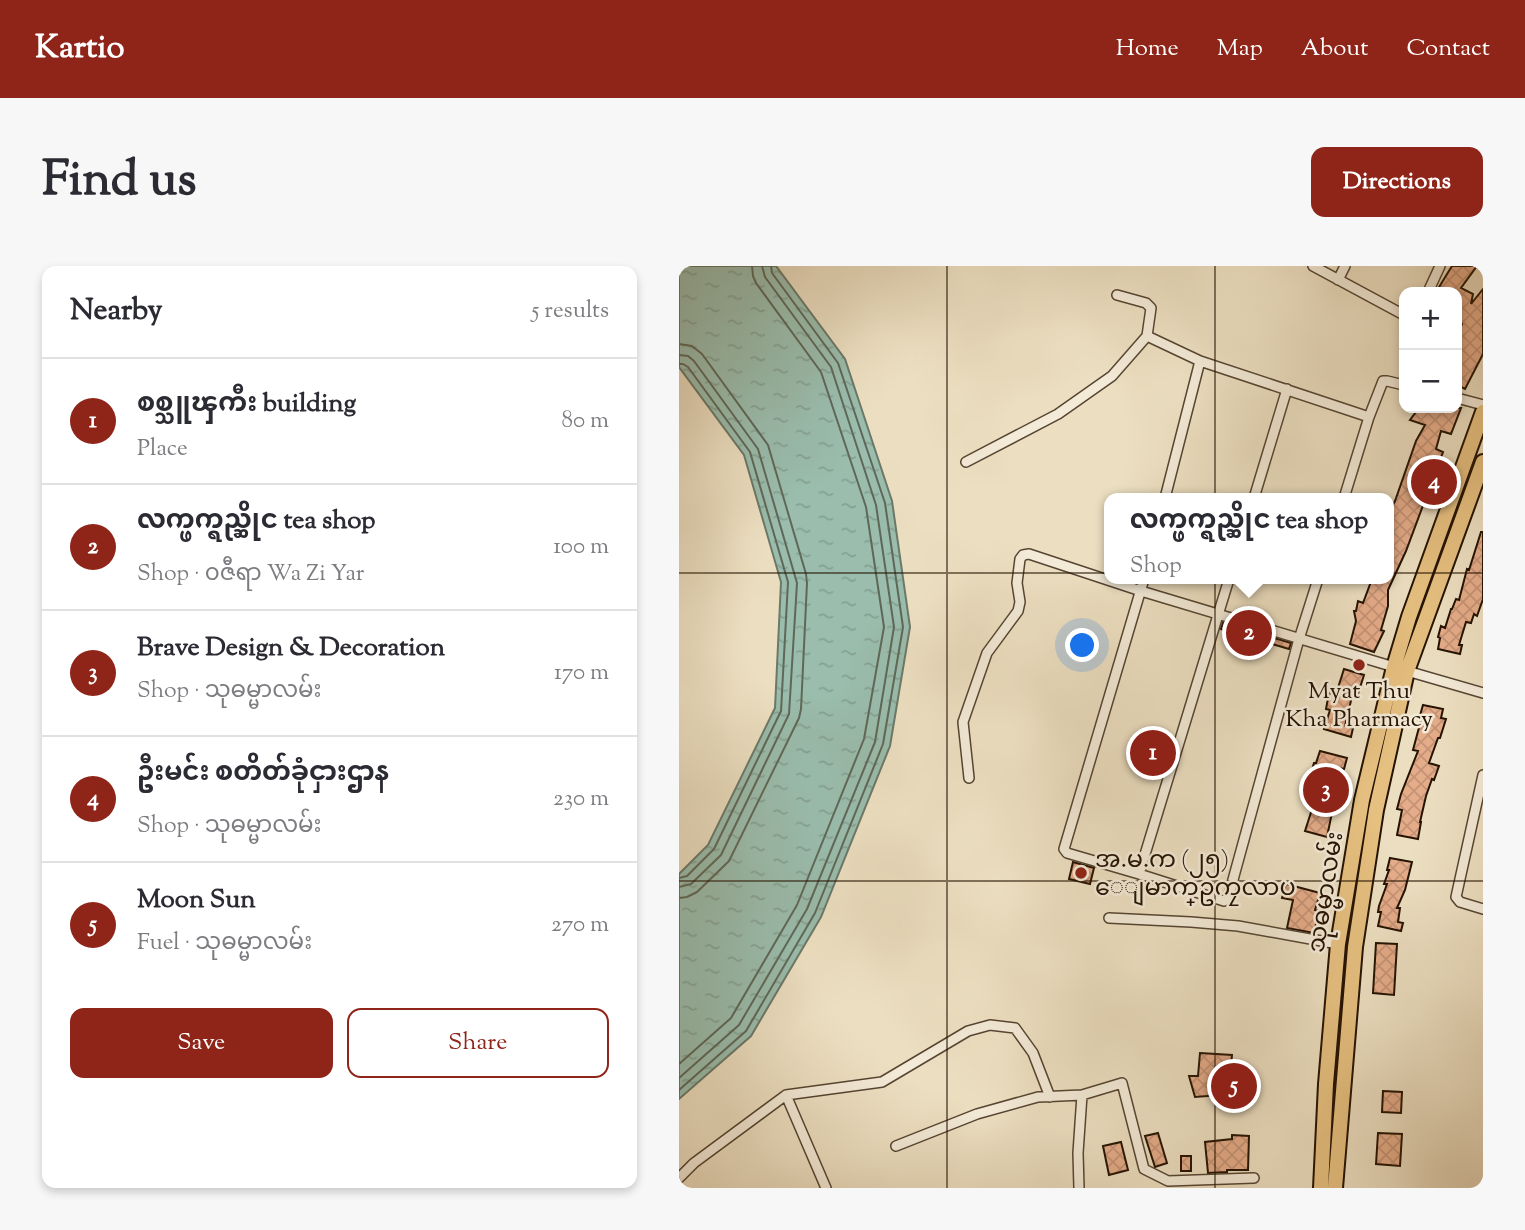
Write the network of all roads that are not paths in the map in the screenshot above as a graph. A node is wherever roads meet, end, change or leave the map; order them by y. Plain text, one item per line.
1 (1313, 266) edge
2 (1345, 266) edge
3 (1440, 266) edge
4 (1338, 280) junction
5 (1430, 287) edge
6 (1117, 295) dead end
7 (1399, 311) edge
8 (1147, 336) junction
9 (1200, 361) junction
10 (1399, 384) edge
11 (1287, 389) junction
12 (1462, 399) edge
13 (1483, 405) edge
14 (1483, 412) edge
15 (1370, 417) junction
16 (966, 462) dead end
17 (1483, 462) edge
18 (1166, 493) edge
19 (1256, 493) edge
20 (1346, 493) edge
21 (1104, 579) edge
22 (1120, 584) edge
23 (1143, 584) edge
24 (1227, 584) edge
25 (1316, 584) edge
26 (1141, 591) junction
27 (1218, 614) junction
28 (1299, 639) junction
29 (1401, 669) junction
30 (1483, 693) edge
31 (1483, 775) edge
32 (968, 778) dead end
33 (1139, 874) junction
34 (1483, 909) edge
35 (1108, 918) dead end
36 (1338, 944) junction
37 (786, 1095) junction
38 (1081, 1095) junction
39 (1050, 1097) junction
40 (896, 1146) dead end
41 (1328, 1172) junction
42 (679, 1178) edge
43 (1254, 1178) dead end
44 (1167, 1184) edge
45 (827, 1188) edge
46 (1079, 1188) edge
47 (1313, 1188) edge
48 (1321, 1188) edge
49 (1335, 1188) edge
50 (1341, 1188) edge

1 - 4 street
2 - 4 street
3 - 5 street
4 - 7 street
6 - 8 street
8 - 9 street
8 - 16 street
9 - 11 street
9 - 18 street
10 - 15 street
11 - 15 street
11 - 19 street
12 - 13 street
14 - 29 main road, သုဓမ္မာလမ်း
15 - 20 street
17 - 29 main road, သုဓမ္မာလမ်း
21 - 32 street
22 - 26 street
23 - 26 street
24 - 27 street
25 - 28 street
26 - 27 street
26 - 33 street
27 - 28 street
27 - 33 street
28 - 29 street
28 - 33 street
29 - 30 street
29 - 36 main road, သုဓမ္မာလမ်း
29 - 41 main road, သုဓမ္မာလမ်း
31 - 34 street
35 - 36 street
36 - 41 main road, သုဓမ္မာလမ်း
37 - 39 street
37 - 42 street
37 - 45 street
38 - 39 street
38 - 44 street
38 - 46 street
39 - 40 street
41 - 47 main road
41 - 48 main road, သုဓမ္မာလမ်း
41 - 49 main road, သုဓမ္မာလမ်း
41 - 50 main road
43 - 44 street

